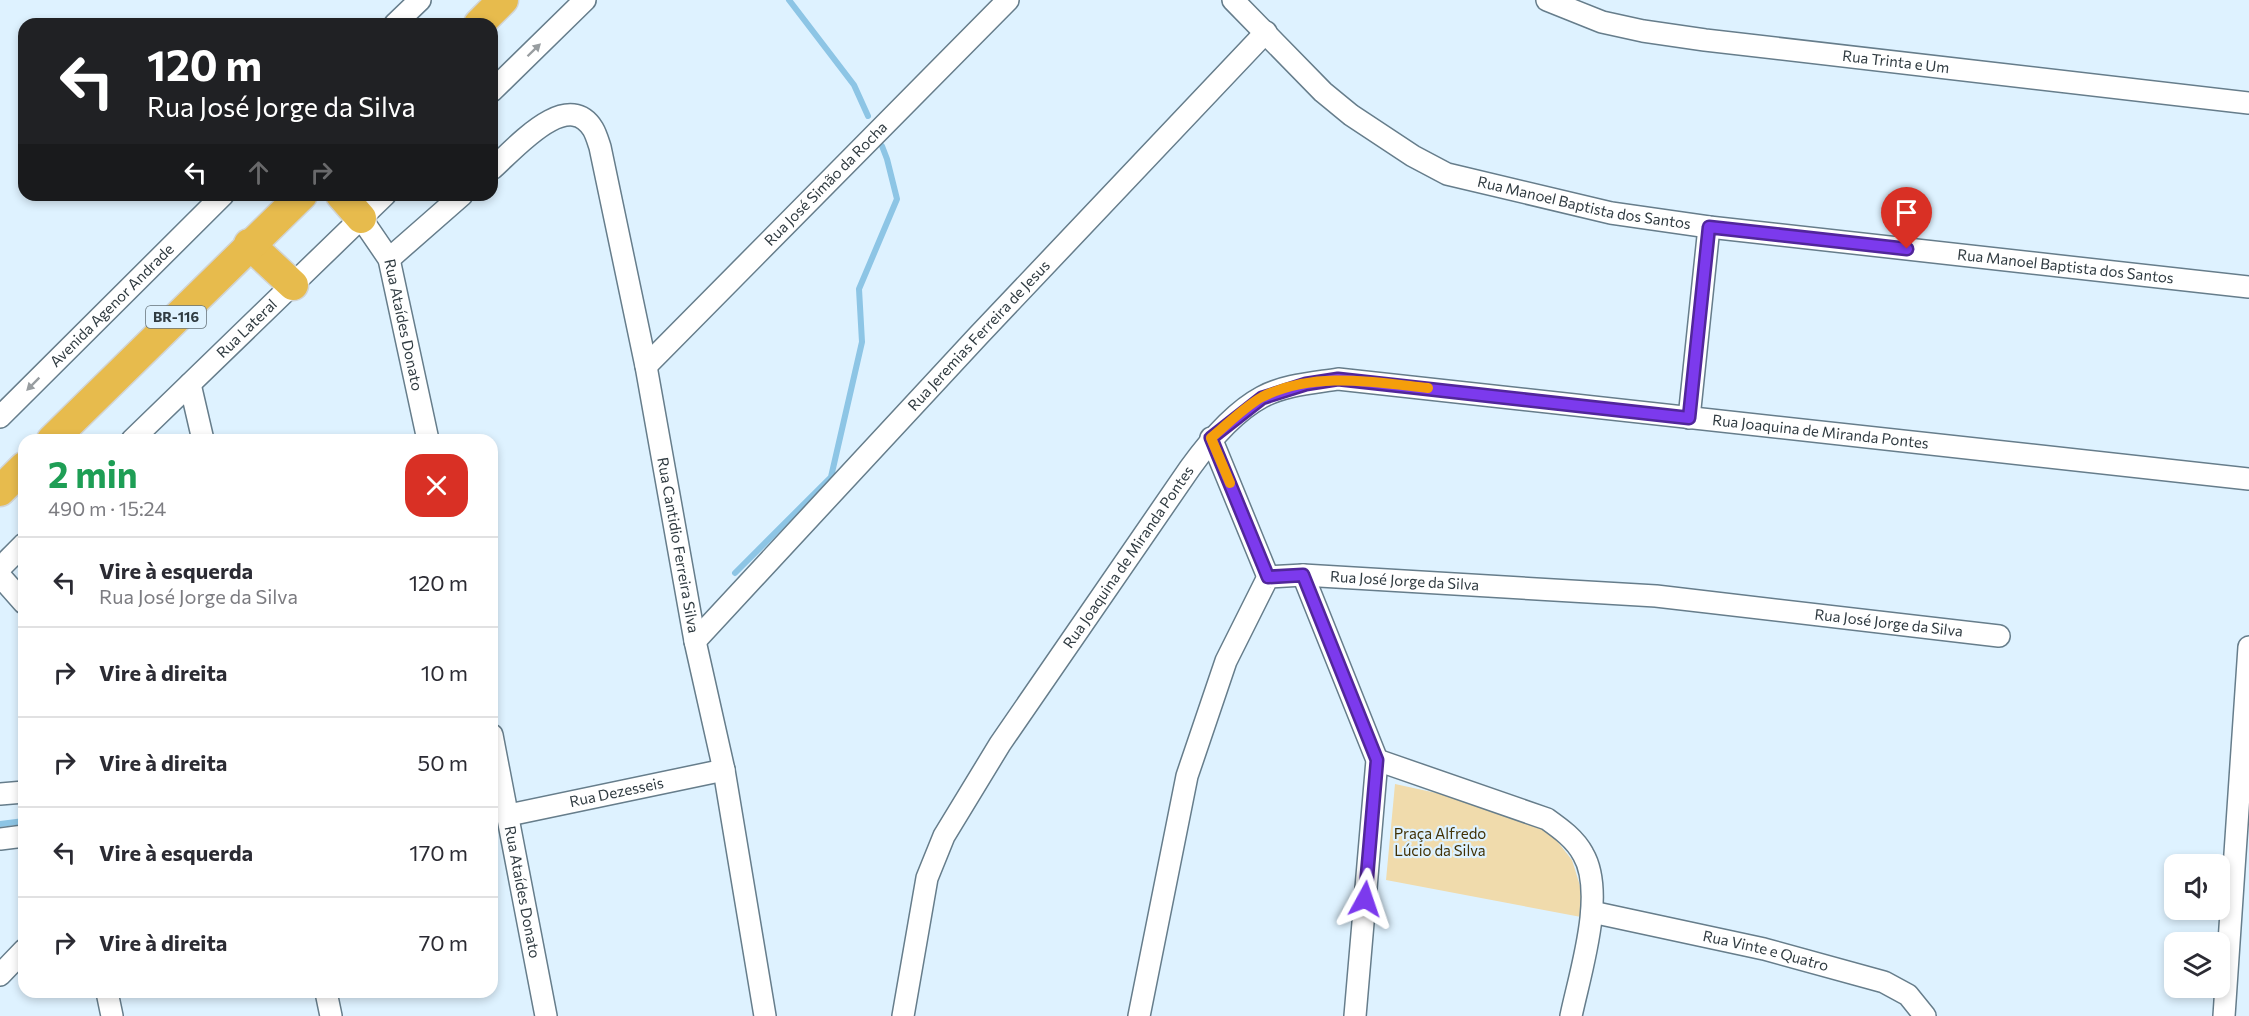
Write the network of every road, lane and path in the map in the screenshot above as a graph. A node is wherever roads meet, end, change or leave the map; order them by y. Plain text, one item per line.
1 (420, 0) edge
2 (504, 0) edge
3 (585, 0) edge
4 (1008, 0) edge
5 (1233, 0) edge
6 (1547, 0) edge
7 (401, 18) edge
8 (485, 18) edge
9 (1266, 32) junction
10 (498, 85) edge
11 (2249, 103) edge
12 (498, 164) edge
13 (217, 201) edge
14 (296, 201) edge
15 (346, 201) edge
16 (379, 201) edge
17 (455, 201) edge
18 (361, 218) junction
19 (1709, 227) junction
20 (249, 244) junction
21 (389, 259) junction
22 (292, 285) junction
23 (2249, 287) edge
24 (646, 366) junction
25 (190, 384) junction
26 (3, 414) edge
27 (1689, 418) junction
28 (58, 434) edge
29 (138, 434) edge
30 (202, 434) edge
31 (427, 434) edge
32 (1211, 438) junction
33 (18, 473) edge
34 (2249, 479) edge
35 (0, 491) edge
36 (18, 550) edge
37 (0, 568) edge
38 (1303, 575) junction
39 (0, 576) edge
40 (1268, 577) junction
41 (18, 596) edge
42 (1999, 636) dead end
43 (695, 641) junction
44 (2249, 647) edge
45 (1377, 760) junction
46 (724, 770) junction
47 (498, 786) edge
48 (18, 792) edge
49 (0, 794) edge
50 (508, 815) junction
51 (18, 837) edge
52 (0, 839) edge
53 (1593, 912) junction
54 (18, 956) edge
55 (0, 975) edge
56 (108, 998) edge
57 (327, 998) edge
58 (112, 1016) edge
59 (331, 1016) edge
60 (546, 1016) edge
61 (765, 1016) edge
62 (903, 1016) edge
63 (1139, 1016) edge
64 (1355, 1016) edge
65 (1571, 1016) edge
66 (1926, 1016) edge
67 (2224, 1016) edge

1 - 7 street
2 - 8 highway
10 -> 3 street
4 - 24 street, Rua José Simão da Rocha
5 - 9 street, Rua Manoel Baptista dos Santos
6 - 11 street, Rua Trinta e Um
9 - 19 street, Rua Manoel Baptista dos Santos
9 - 43 street, Rua Jeremias Ferreira de Jesus
12 - 24 street, Rua Cantidio Ferreira Silva
13 -> 26 street, Avenida Agenor Andrade
14 - 20 highway, BR-116
15 - 18 highway
16 - 18 street
17 - 21 street
18 - 21 street, Rua Ataídes Donato
18 - 22 street, Rua Lateral
19 - 23 street, Rua Manoel Baptista dos Santos
19 - 27 street
20 - 22 highway
20 - 28 highway, BR-116
21 - 31 street, Rua Ataídes Donato
22 - 25 street, Rua Lateral
24 - 43 street, Rua Cantidio Ferreira Silva
25 - 29 street, Rua Lateral
25 - 30 street
27 - 32 street, Rua Joaquina de Miranda Pontes
27 - 34 street, Rua Joaquina de Miranda Pontes
32 - 40 street
32 - 62 street, Rua Joaquina de Miranda Pontes
33 - 35 highway
36 - 37 street
38 - 40 street, Rua José Jorge da Silva
38 - 42 street, Rua José Jorge da Silva
38 - 45 street
39 - 41 street
40 - 63 street
43 - 46 street, Rua Cantidio Ferreira Silva
44 - 67 street
45 - 53 street
45 - 64 street
46 - 50 street, Rua Dezesseis
46 - 61 street, Rua Cantidio Ferreira Silva
47 - 50 street, Rua Ataídes Donato
48 - 49 street
50 - 60 street, Rua Ataídes Donato
51 - 52 street
53 - 65 street
53 - 66 street, Rua Vinte e Quatro
54 - 55 street
56 - 58 street
57 - 59 street

